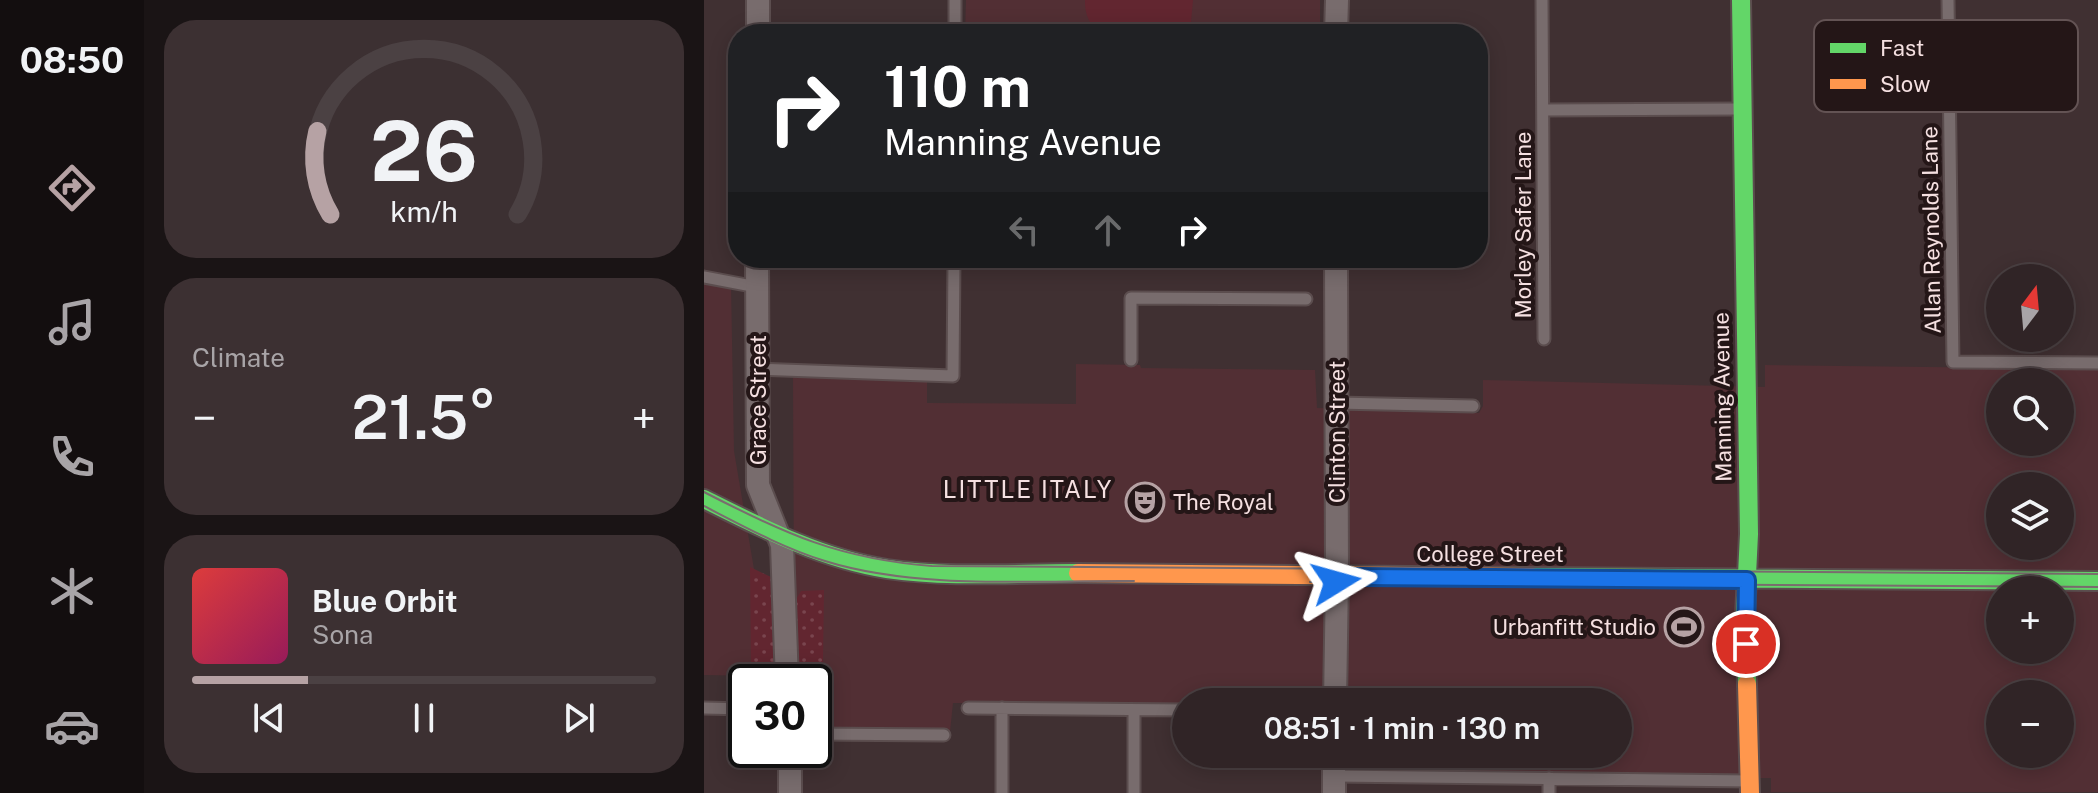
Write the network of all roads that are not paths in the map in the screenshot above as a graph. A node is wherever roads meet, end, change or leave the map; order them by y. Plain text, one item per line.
1 (758, 0) edge
2 (955, 0) edge
3 (1337, 0) edge
4 (1542, 0) edge
5 (1741, 0) edge
6 (1948, 0) edge
7 (1948, 20) edge
8 (758, 24) edge
9 (955, 24) edge
10 (1336, 24) edge
11 (1741, 109) junction
12 (1543, 110) junction
13 (1950, 112) edge
14 (757, 268) edge
15 (954, 268) edge
16 (1336, 268) edge
17 (704, 277) edge
18 (757, 287) junction
19 (1306, 299) dead end
20 (1544, 339) dead end
21 (1131, 360) dead end
22 (2098, 363) edge
23 (758, 369) junction
24 (1337, 403) junction
25 (1473, 406) dead end
26 (704, 499) edge
27 (779, 537) junction
28 (1337, 577) junction
29 (1747, 580) junction
30 (2098, 581) edge
31 (786, 664) edge
32 (1335, 688) edge
33 (704, 708) edge
34 (968, 708) dead end
35 (1002, 708) junction
36 (728, 709) edge
37 (1134, 710) junction
38 (1172, 710) edge
39 (832, 734) edge
40 (944, 735) dead end
41 (790, 768) edge
42 (1334, 774) edge
43 (1549, 778) junction
44 (1750, 787) edge
45 (790, 793) edge
46 (1002, 793) edge
47 (1134, 793) edge
48 (1549, 793) edge

1 - 8 street
2 - 9 lane
3 - 10 street
4 - 12 lane, Morley Safer Lane
5 - 11 main road, Manning Avenue
6 - 7 lane, Allan Reynolds Lane
11 - 12 lane, Morley Safer Lane
11 - 29 main road, Manning Avenue
12 - 20 lane, Morley Safer Lane
13 - 22 lane, Allan Reynolds Lane
14 - 18 street, Grace Street
15 - 23 lane
16 - 24 street, Clinton Street
17 - 18 lane
18 - 23 street, Grace Street
19 - 21 lane
23 - 27 street, Grace Street
24 - 25 lane
24 - 28 street, Clinton Street
26 - 27 main road, College Street
27 - 28 main road, College Street
27 - 31 street, Grace Street
28 - 29 main road, College Street
28 - 32 street, Clinton Street
29 - 30 main road, College Street
29 - 44 main road, Manning Avenue
33 - 36 lane
34 - 35 lane
35 - 37 lane
35 - 46 lane
37 - 38 lane
37 - 47 lane
39 - 40 lane
41 - 45 street
42 - 43 lane
43 - 44 lane
43 - 48 lane

